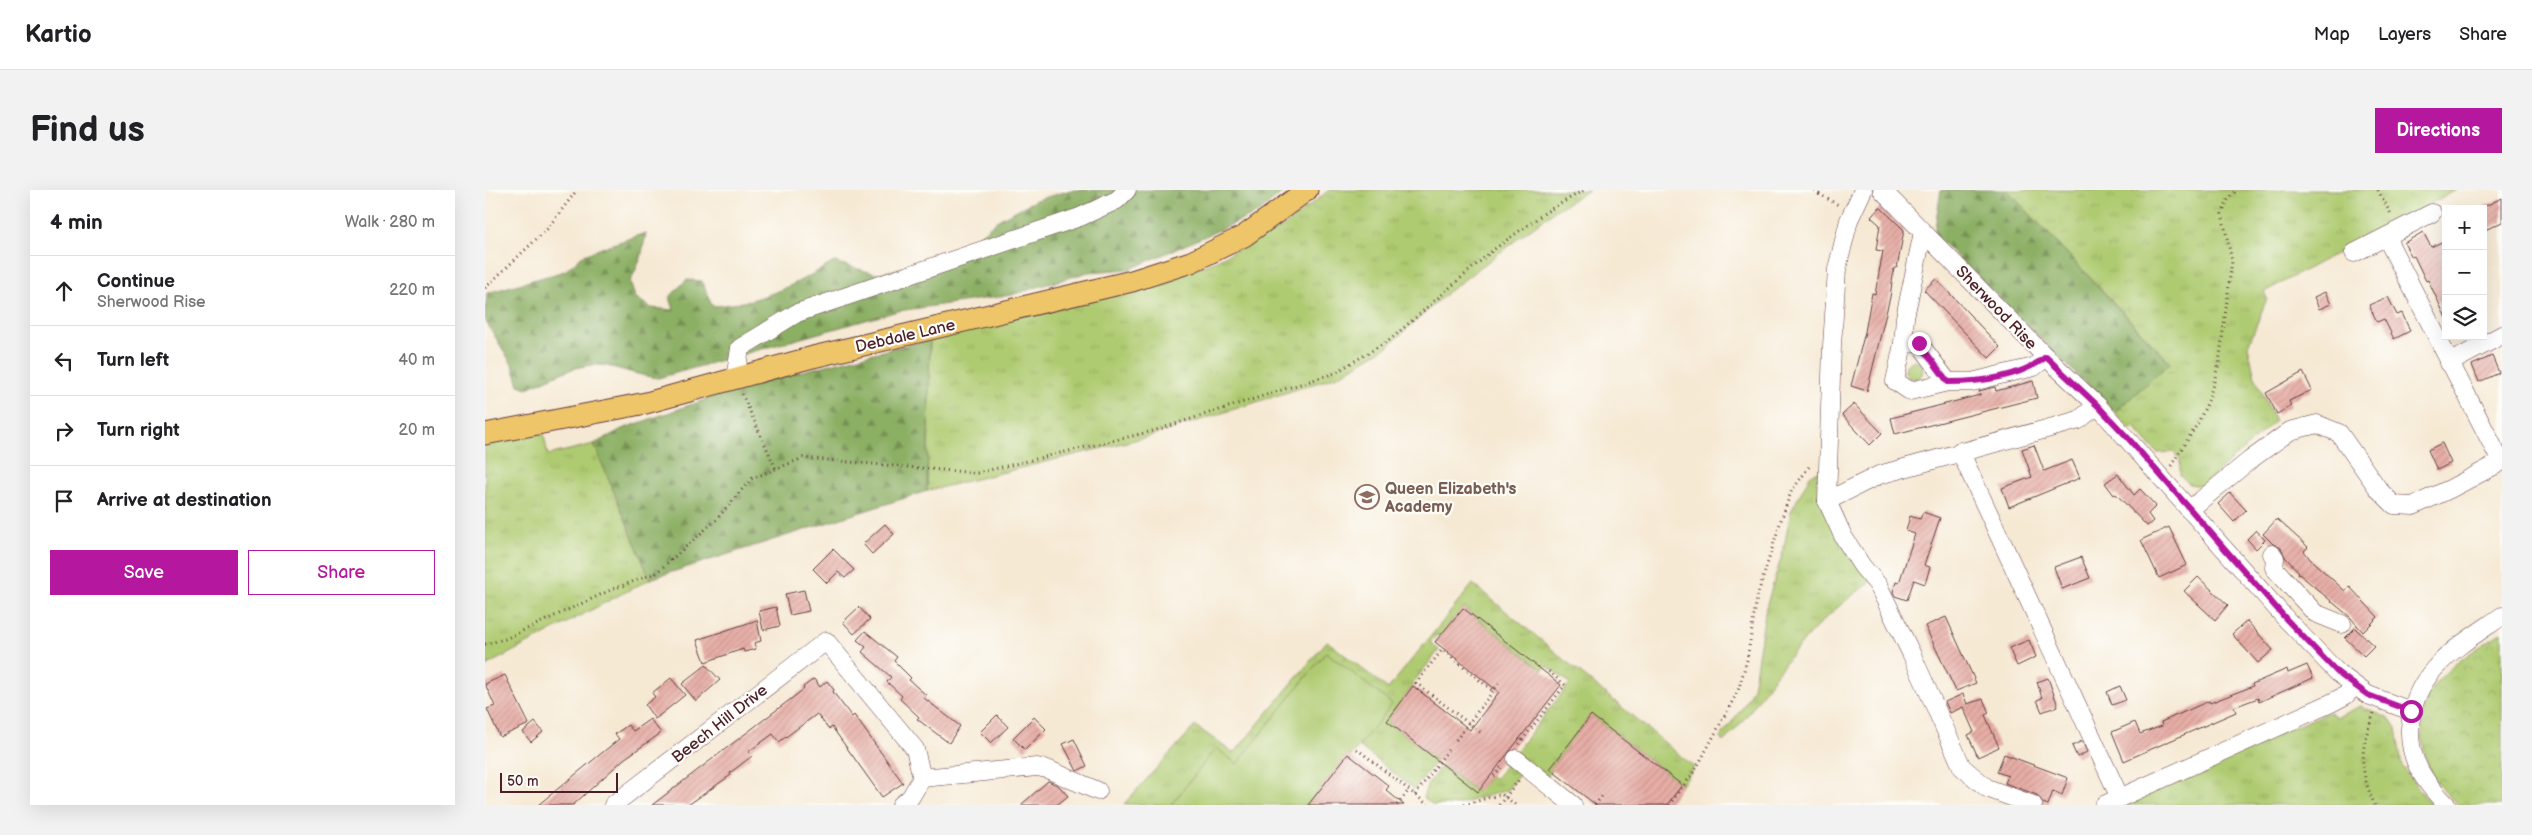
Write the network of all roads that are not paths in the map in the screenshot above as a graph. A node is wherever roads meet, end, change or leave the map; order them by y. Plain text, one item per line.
1 (1127, 190) edge
2 (1307, 190) edge
3 (1882, 190) edge
4 (1863, 191) edge
5 (2432, 213) dead end
6 (1923, 232) junction
7 (2393, 233) junction
8 (2354, 253) dead end
9 (2502, 335) edge
10 (1903, 344) junction
11 (2046, 357) junction
12 (2449, 363) junction
13 (735, 379) junction
14 (1948, 382) junction
15 (2097, 405) junction
16 (485, 434) edge
17 (1960, 451) junction
18 (1827, 502) junction
19 (2189, 510) junction
20 (2272, 554) dead end
21 (2305, 602) junction
22 (2502, 616) edge
23 (2287, 620) junction
24 (2342, 624) dead end
25 (2354, 686) junction
26 (2411, 711) junction
27 (1516, 760) road end
28 (922, 778) junction
29 (1097, 791) dead end
30 (2120, 798) junction
31 (613, 805) edge
32 (901, 805) edge
33 (1573, 805) edge
34 (2033, 805) edge
35 (2103, 805) edge
36 (2447, 805) edge

1 - 13 street
2 - 13 main road, Debdale Lane
3 - 6 street, Sherwood Rise
4 - 18 street
5 - 7 street
6 - 10 street
6 - 11 street, Sherwood Rise
7 - 8 street
7 - 12 street
9 - 12 street
10 - 14 street
10 - 14 street
11 - 14 street
11 - 15 street, Sherwood Rise
12 - 19 street
13 - 16 main road, Debdale Lane
15 - 17 street
15 - 19 street, Sherwood Rise
17 - 18 street
17 - 30 street
18 - 34 street
19 - 23 street, Sherwood Rise
20 - 21 street
21 - 23 street
21 - 24 street
22 - 26 street
23 - 25 street, Sherwood Rise
25 - 26 street, Sherwood Rise
25 - 30 street
26 - 36 street
27 - 33 street
28 - 29 street
28 - 31 street, Beech Hill Drive
28 - 32 street
30 - 35 street

